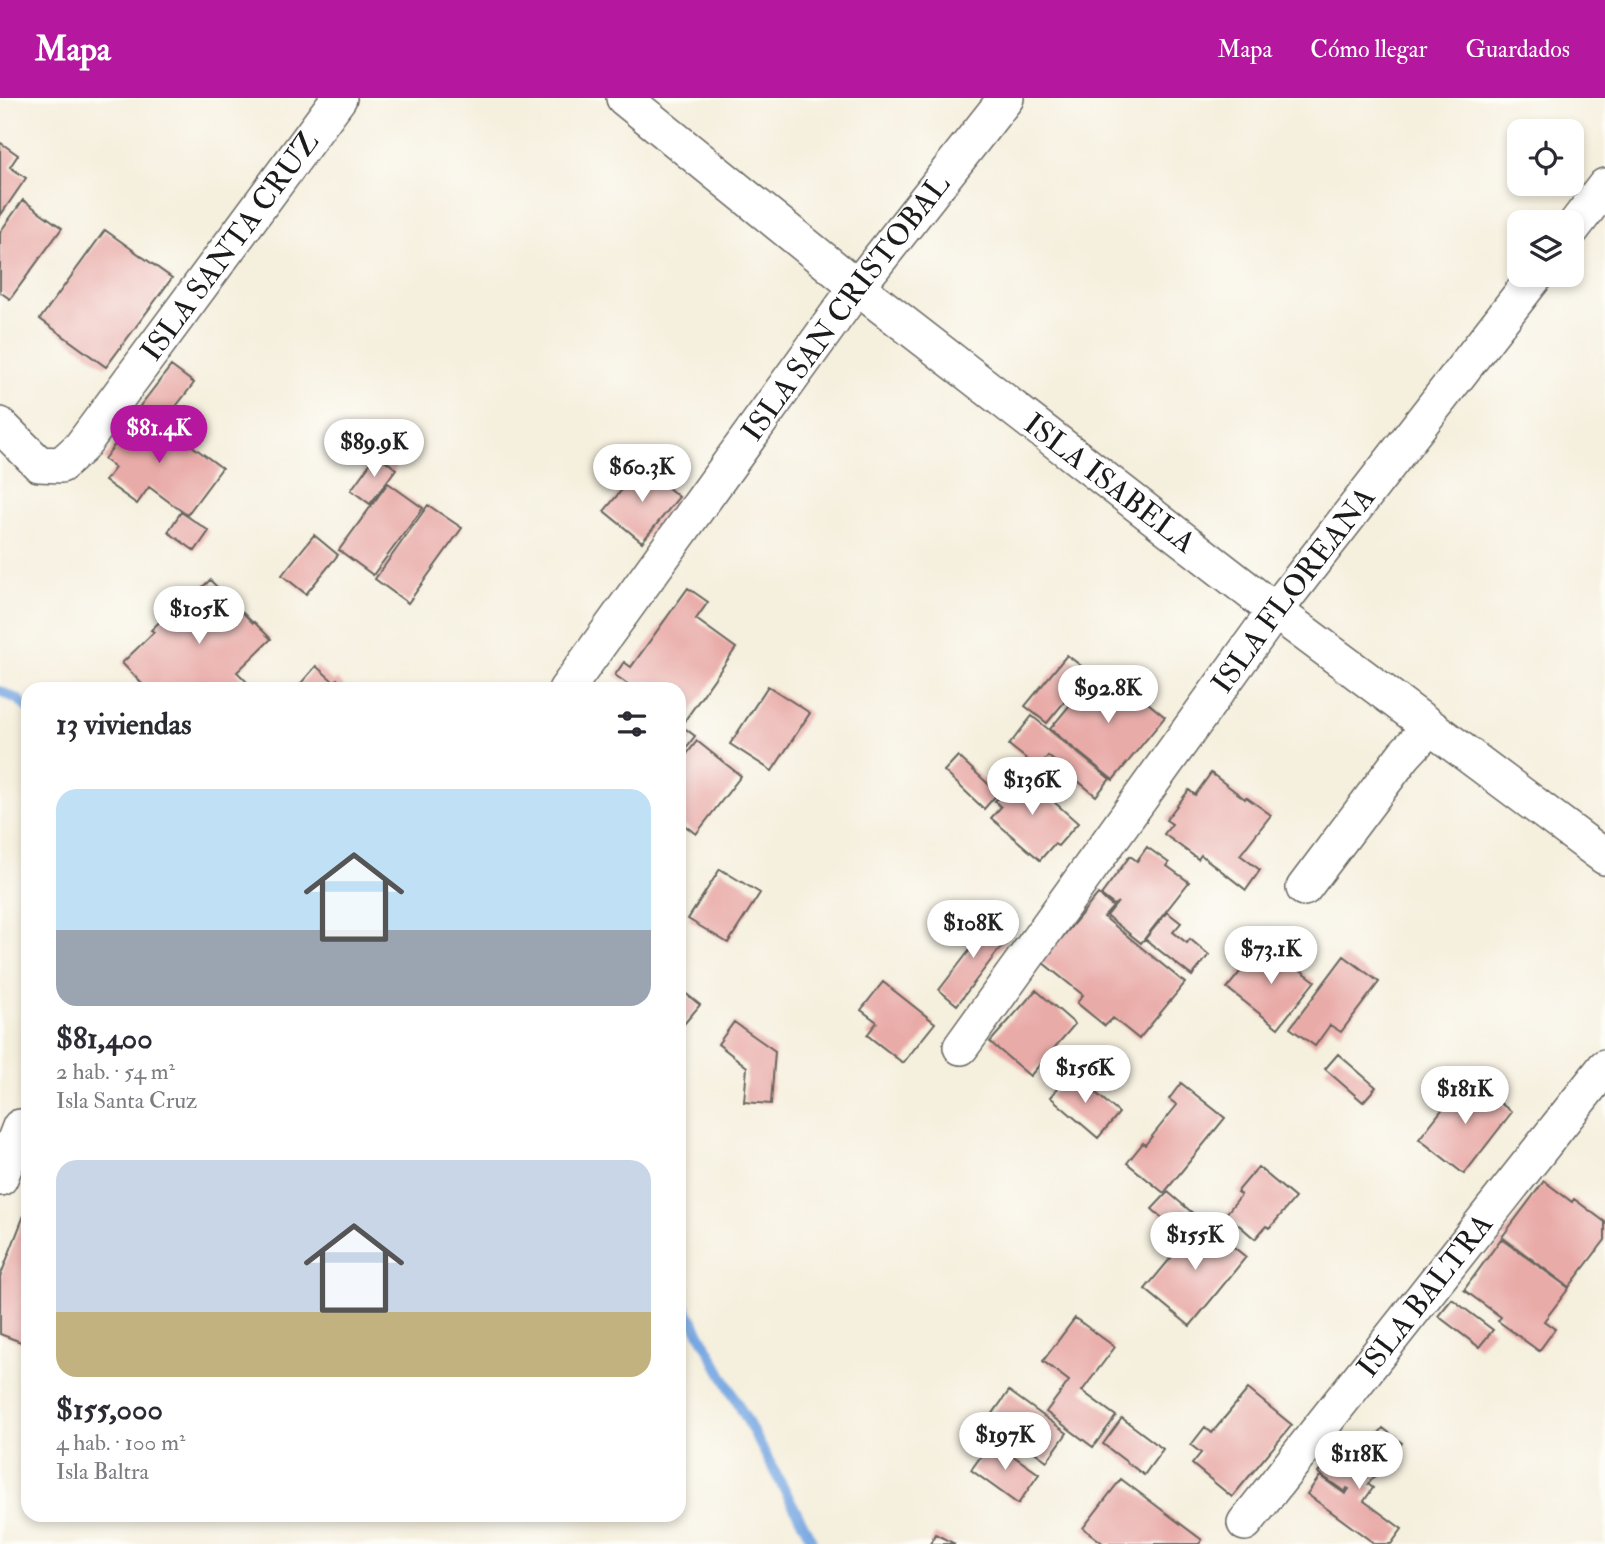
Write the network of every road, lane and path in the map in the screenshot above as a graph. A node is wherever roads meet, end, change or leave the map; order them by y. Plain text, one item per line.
1 (339, 98) edge
2 (624, 98) edge
3 (1006, 98) edge
4 (662, 110) edge
5 (1605, 186) edge
6 (1584, 213) edge
7 (857, 287) junction
8 (1527, 287) edge
9 (0, 425) edge
10 (1275, 611) junction
11 (572, 682) edge
12 (1430, 727) junction
13 (1605, 857) edge
14 (1304, 888) dead end
15 (961, 1046) dead end
16 (1605, 1067) edge
17 (16, 1124) edge
18 (0, 1178) edge
19 (1245, 1523) dead end

1 - 9 street, ISLA SANTA CRUZ
2 - 4 street, ISLA ISABELA
3 - 7 street, ISLA SAN CRISTOBAL
4 - 7 street, ISLA ISABELA
5 - 6 street
7 - 10 street, ISLA ISABELA
7 - 11 street, ISLA SAN CRISTOBAL
8 - 10 street, ISLA FLOREANA
10 - 12 street, ISLA ISABELA
10 - 15 street, ISLA FLOREANA
12 - 13 street, ISLA ISABELA
12 - 14 street
16 - 19 street, ISLA BALTRA
17 - 18 street

